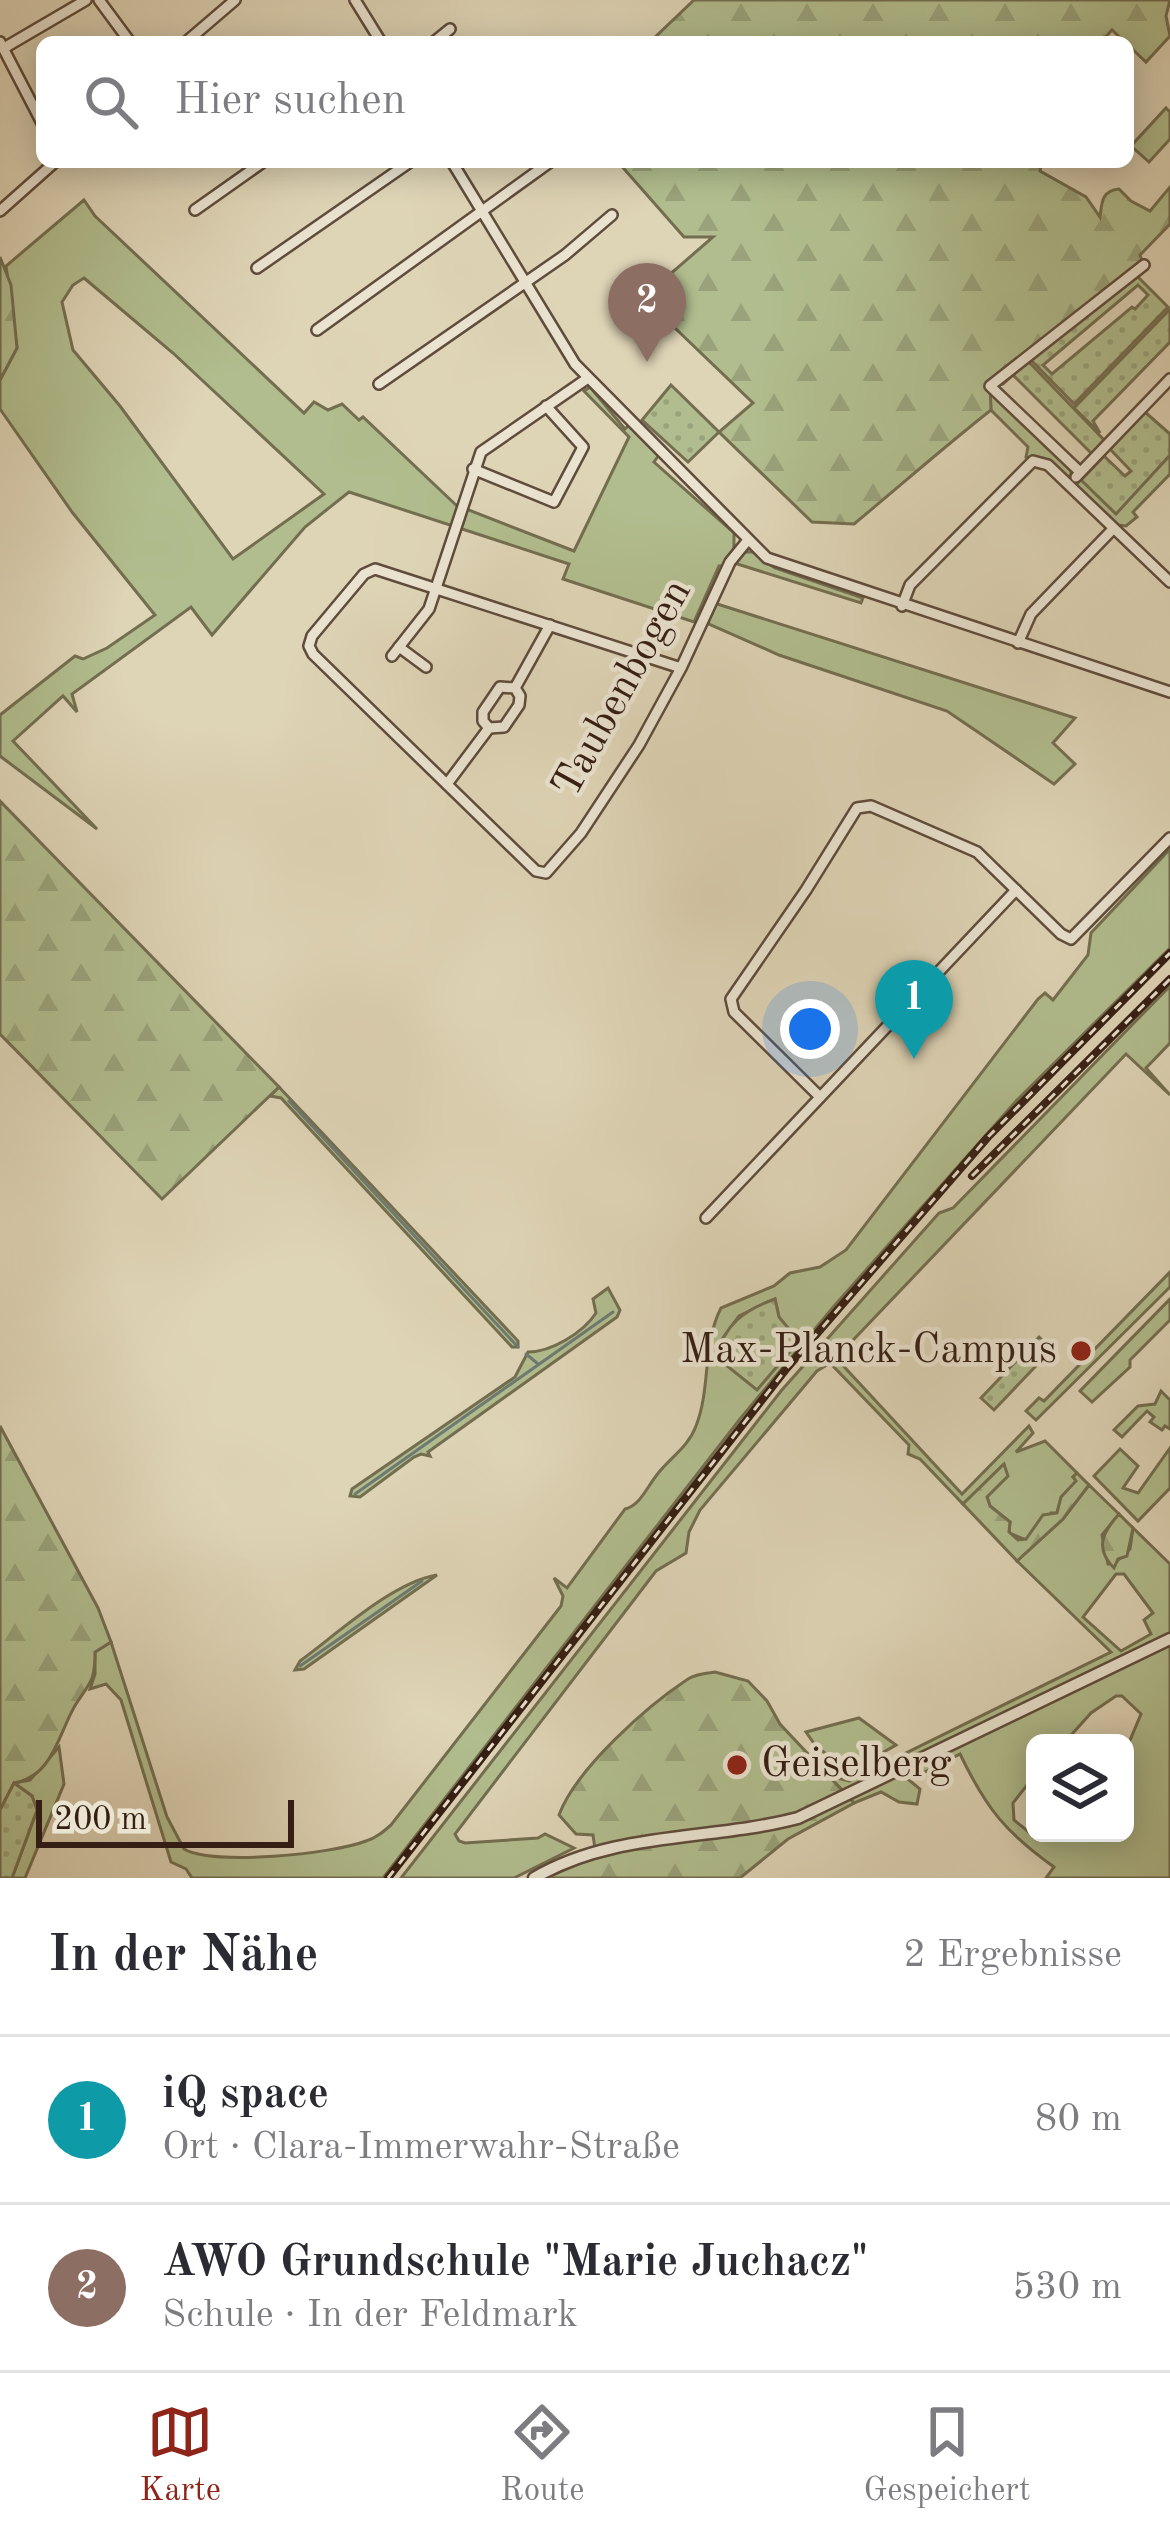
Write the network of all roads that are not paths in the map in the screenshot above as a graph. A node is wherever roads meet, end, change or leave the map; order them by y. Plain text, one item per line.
1 (86, 0) edge
2 (99, 0) edge
3 (235, 0) edge
4 (356, 0) edge
5 (450, 29) dead end
6 (126, 36) edge
7 (193, 36) edge
8 (377, 36) edge
9 (441, 36) edge
10 (2, 45) edge
11 (36, 112) edge
12 (48, 168) edge
13 (254, 168) edge
14 (401, 168) edge
15 (455, 168) edge
16 (542, 168) edge
17 (195, 210) dead end
18 (0, 211) edge
19 (481, 212) junction
20 (613, 215) dead end
21 (1144, 265) dead end
22 (256, 268) dead end
23 (524, 283) junction
24 (317, 330) dead end
25 (588, 378) junction
26 (1170, 379) edge
27 (379, 384) dead end
28 (546, 406) junction
29 (473, 469) junction
30 (1080, 472) junction
31 (1068, 485) junction
32 (1113, 529) junction
33 (748, 540) junction
34 (1170, 582) edge
35 (435, 588) junction
36 (902, 606) junction
37 (550, 626) junction
38 (1018, 643) junction
39 (427, 667) dead end
40 (681, 668) junction
41 (514, 688) junction
42 (1170, 692) edge
43 (489, 728) junction
44 (447, 784) junction
45 (1170, 838) edge
46 (1016, 890) junction
47 (820, 1097) junction
48 (706, 1218) dead end
49 (1170, 1639) edge
50 (534, 1878) edge

1 - 10 street
2 - 6 street
3 - 7 street
4 - 8 street
5 - 9 street
10 - 11 street
12 - 18 street
13 - 17 street
14 - 22 street
15 - 19 street
16 - 19 street
19 - 23 street
19 - 24 street
20 - 23 street
21 - 30 street
23 - 25 street
23 - 27 street
25 - 28 street
25 - 33 street
26 - 30 street
28 - 29 street
28 - 29 street
29 - 35 street
30 - 31 street
31 - 32 street
31 - 36 street
32 - 34 street
32 - 38 street
33 - 36 street
33 - 40 street, Taubenbogen
35 - 37 street
35 - 39 street
35 - 44 street
36 - 38 street
37 - 40 street
37 - 41 street
38 - 42 street
40 - 44 street, Taubenbogen
41 - 43 street
41 - 43 street
43 - 44 street
45 - 46 street
46 - 47 street
46 - 47 street
47 - 48 street
49 - 50 street

